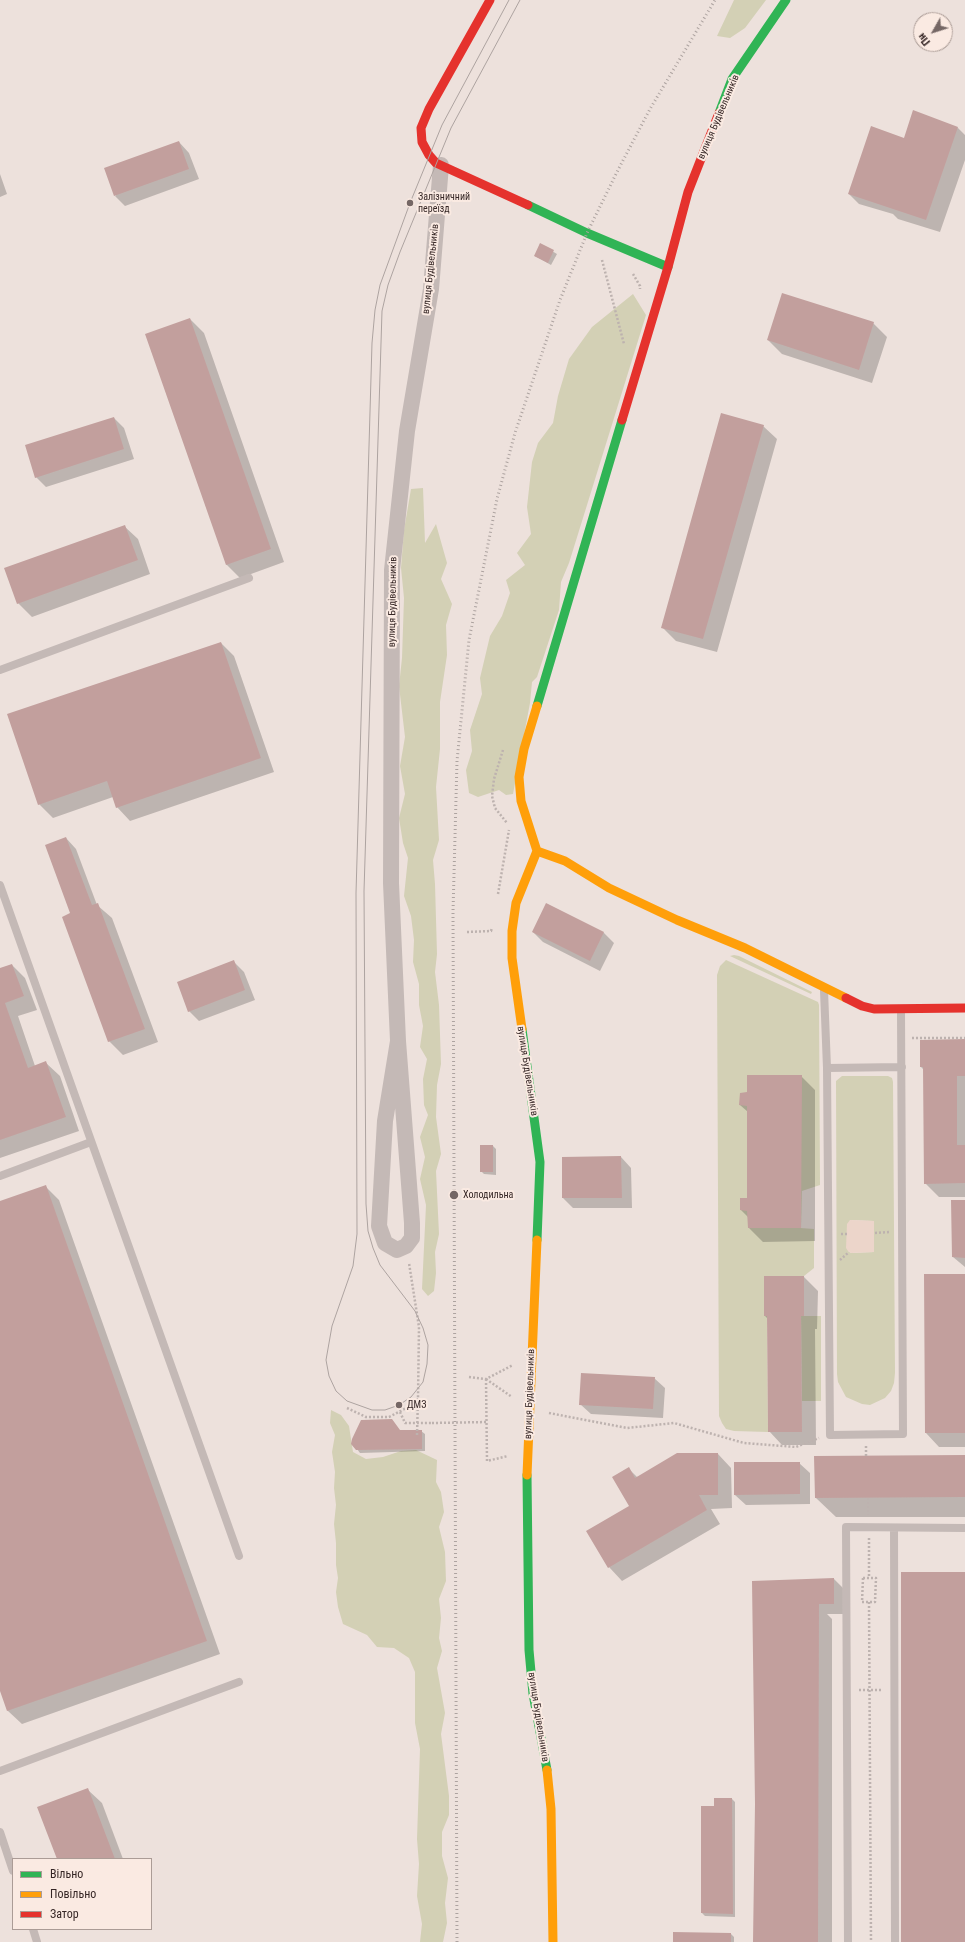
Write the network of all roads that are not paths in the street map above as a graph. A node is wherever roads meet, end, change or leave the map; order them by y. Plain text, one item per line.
1 (490, 0) edge
2 (786, 0) edge
3 (441, 165) junction
4 (668, 267) junction
5 (249, 578) dead end
6 (0, 670) edge
7 (536, 851) junction
8 (0, 886) edge
9 (824, 987) junction
10 (965, 1008) edge
11 (901, 1010) junction
12 (398, 1041) junction
13 (827, 1068) junction
14 (902, 1068) junction
15 (91, 1142) junction
16 (0, 1176) edge
17 (894, 1528) junction
18 (965, 1528) edge
19 (239, 1556) dead end
20 (239, 1682) dead end
21 (0, 1770) edge
22 (0, 1832) edge
23 (12, 1868) edge
24 (33, 1930) edge
25 (37, 1942) edge
26 (553, 1942) edge
27 (848, 1942) edge
28 (895, 1942) edge

1 - 3 street
2 - 4 street, вулиця Будівельників
3 - 4 street
3 - 12 street, вулиця Будівельників
4 - 7 street, вулиця Будівельників
5 - 6 lane
7 - 9 street
7 - 26 street, вулиця Будівельників
8 - 15 lane
9 - 11 street
9 - 13 lane
10 - 11 street
11 - 14 lane
12 - 12 street, вулиця Будівельників
13 - 14 lane
13 - 14 lane
15 - 16 lane
15 - 19 lane
17 - 18 lane
17 - 27 lane
17 - 28 lane
20 - 21 lane
22 - 23 lane
24 - 25 lane

